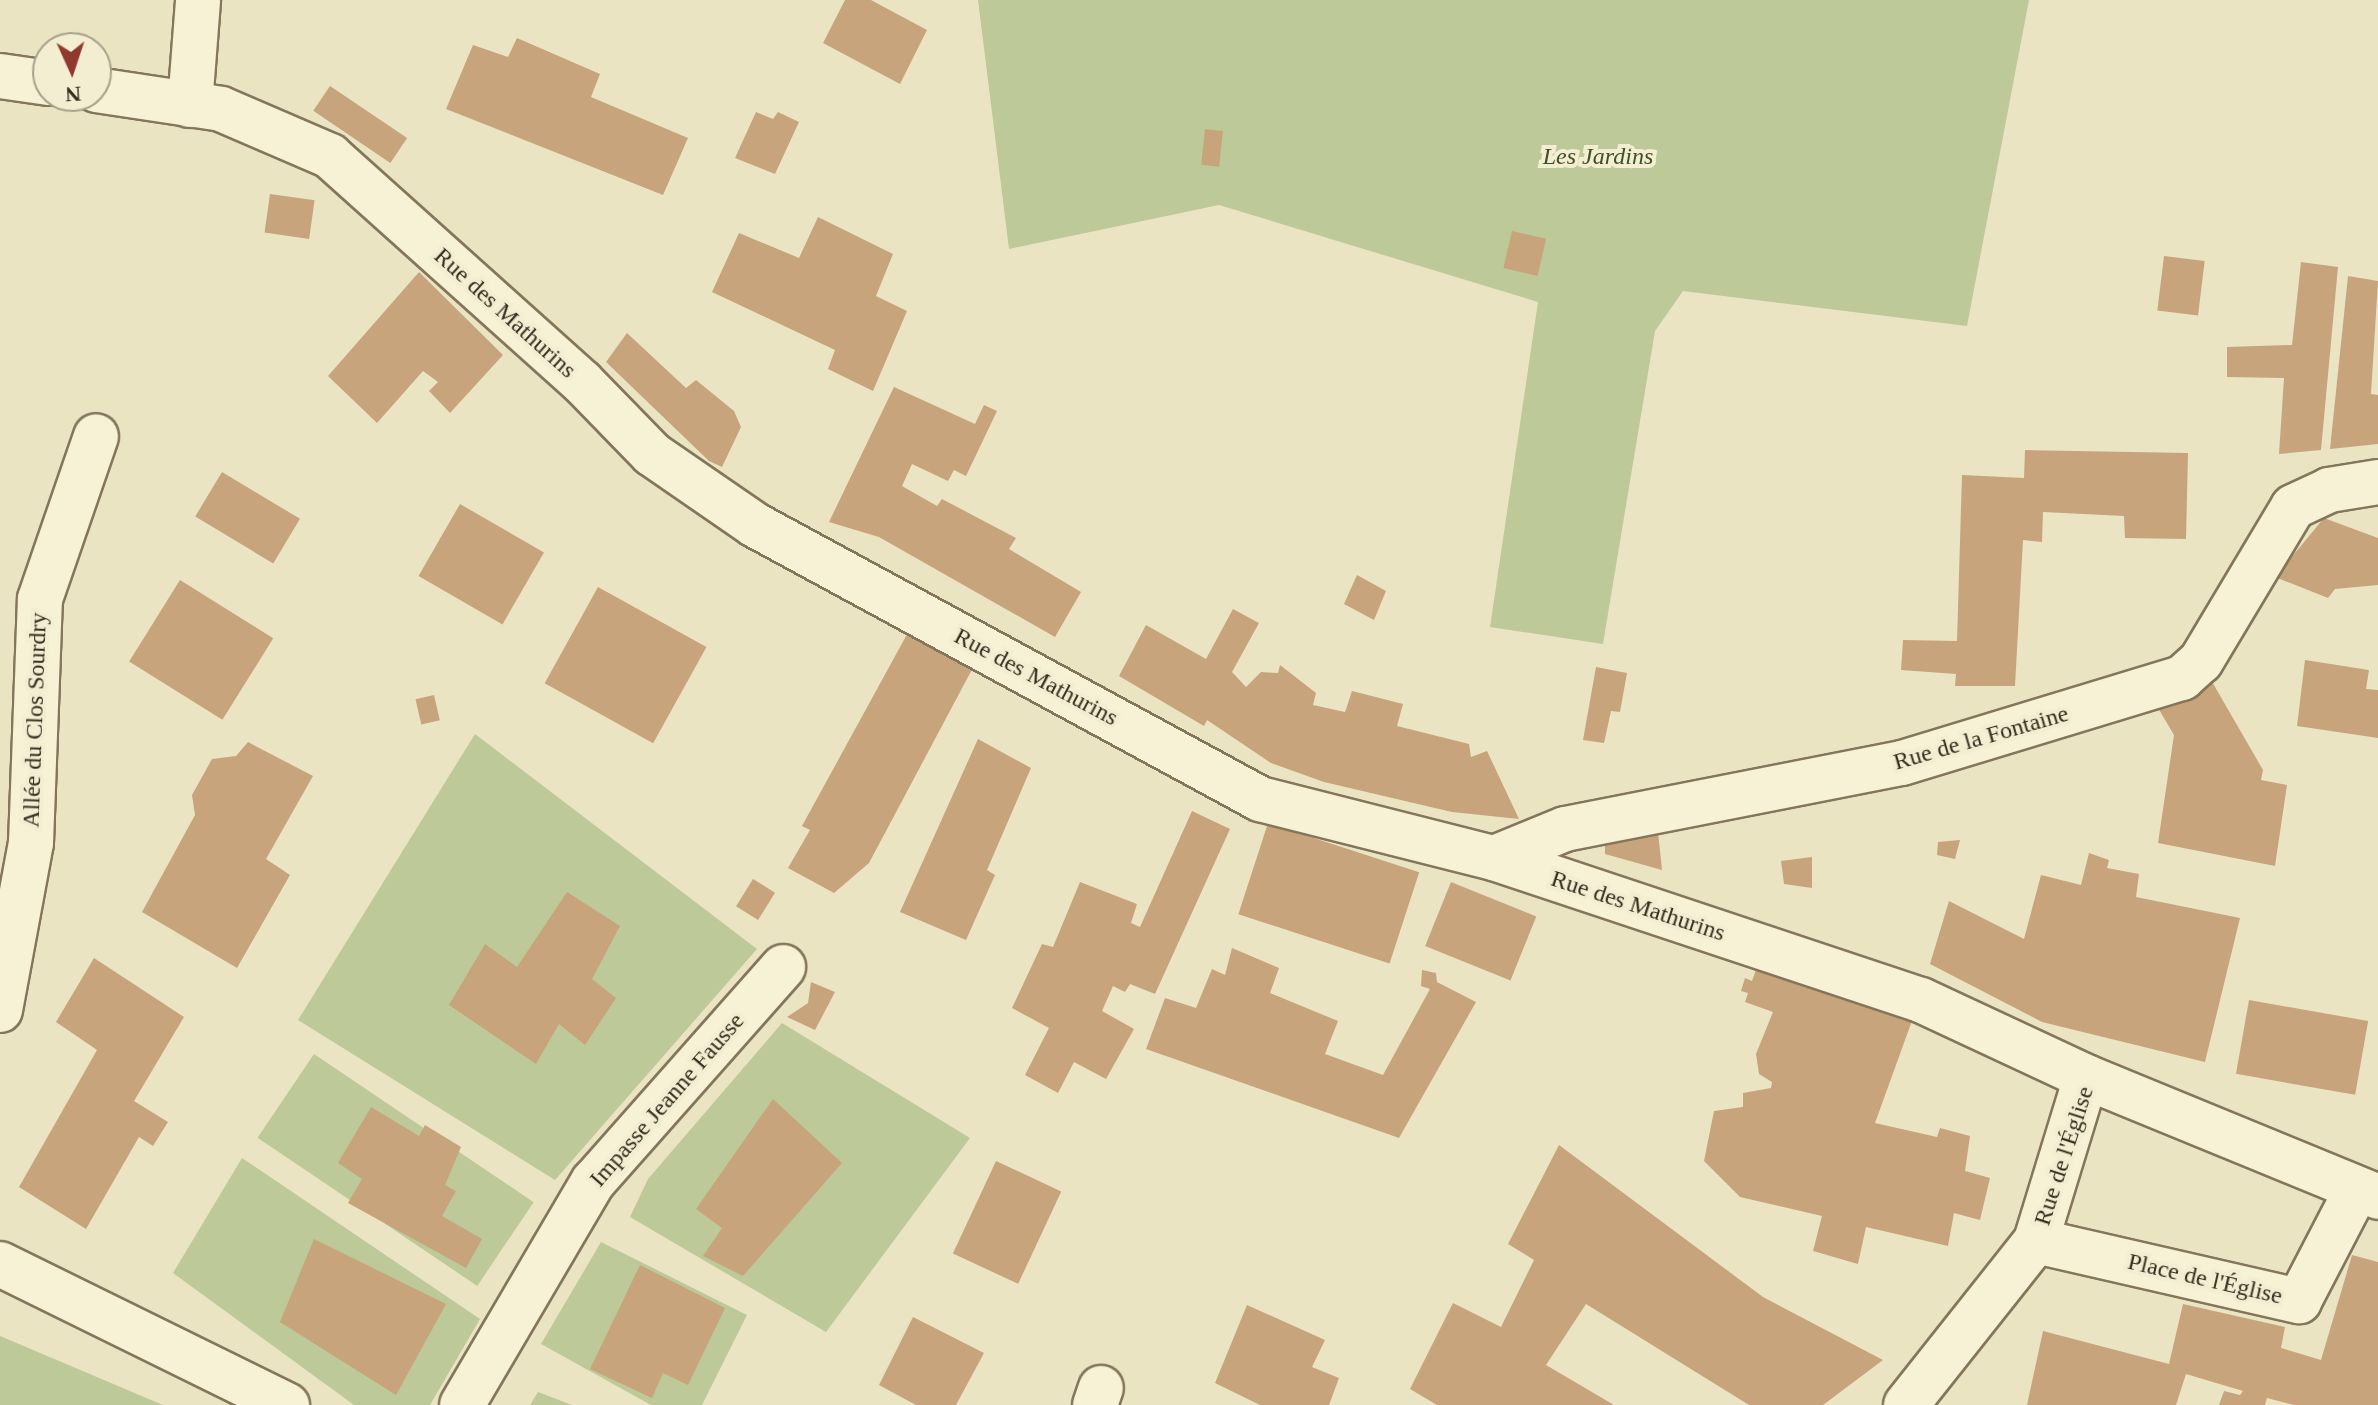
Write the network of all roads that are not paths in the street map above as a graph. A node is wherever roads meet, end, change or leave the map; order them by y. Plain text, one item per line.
1 (198, 0) edge
2 (0, 76) edge
3 (32, 81) edge
4 (112, 93) edge
5 (190, 105) junction
6 (96, 436) dead end
7 (2378, 482) edge
8 (1494, 858) junction
9 (783, 967) dead end
10 (0, 1010) edge
11 (2086, 1077) junction
12 (2367, 1193) edge
13 (2036, 1241) junction
14 (0, 1264) edge
15 (287, 1405) edge
16 (462, 1405) edge
17 (1906, 1405) edge

1 - 5 street
2 - 3 street
4 - 5 street, Rue des Mathurins
5 - 8 street, Rue des Mathurins
6 - 10 street, Allée du Clos Sourdry
7 - 8 street, Rue de la Fontaine
8 - 11 street, Rue des Mathurins
9 - 16 street, Impasse Jeanne Fausse
11 - 12 street, Rue de l'Église
11 - 13 street, Rue de l'Église
12 - 13 street, Place de l'Église
13 - 17 street, Rue de l'Église
14 - 15 street

